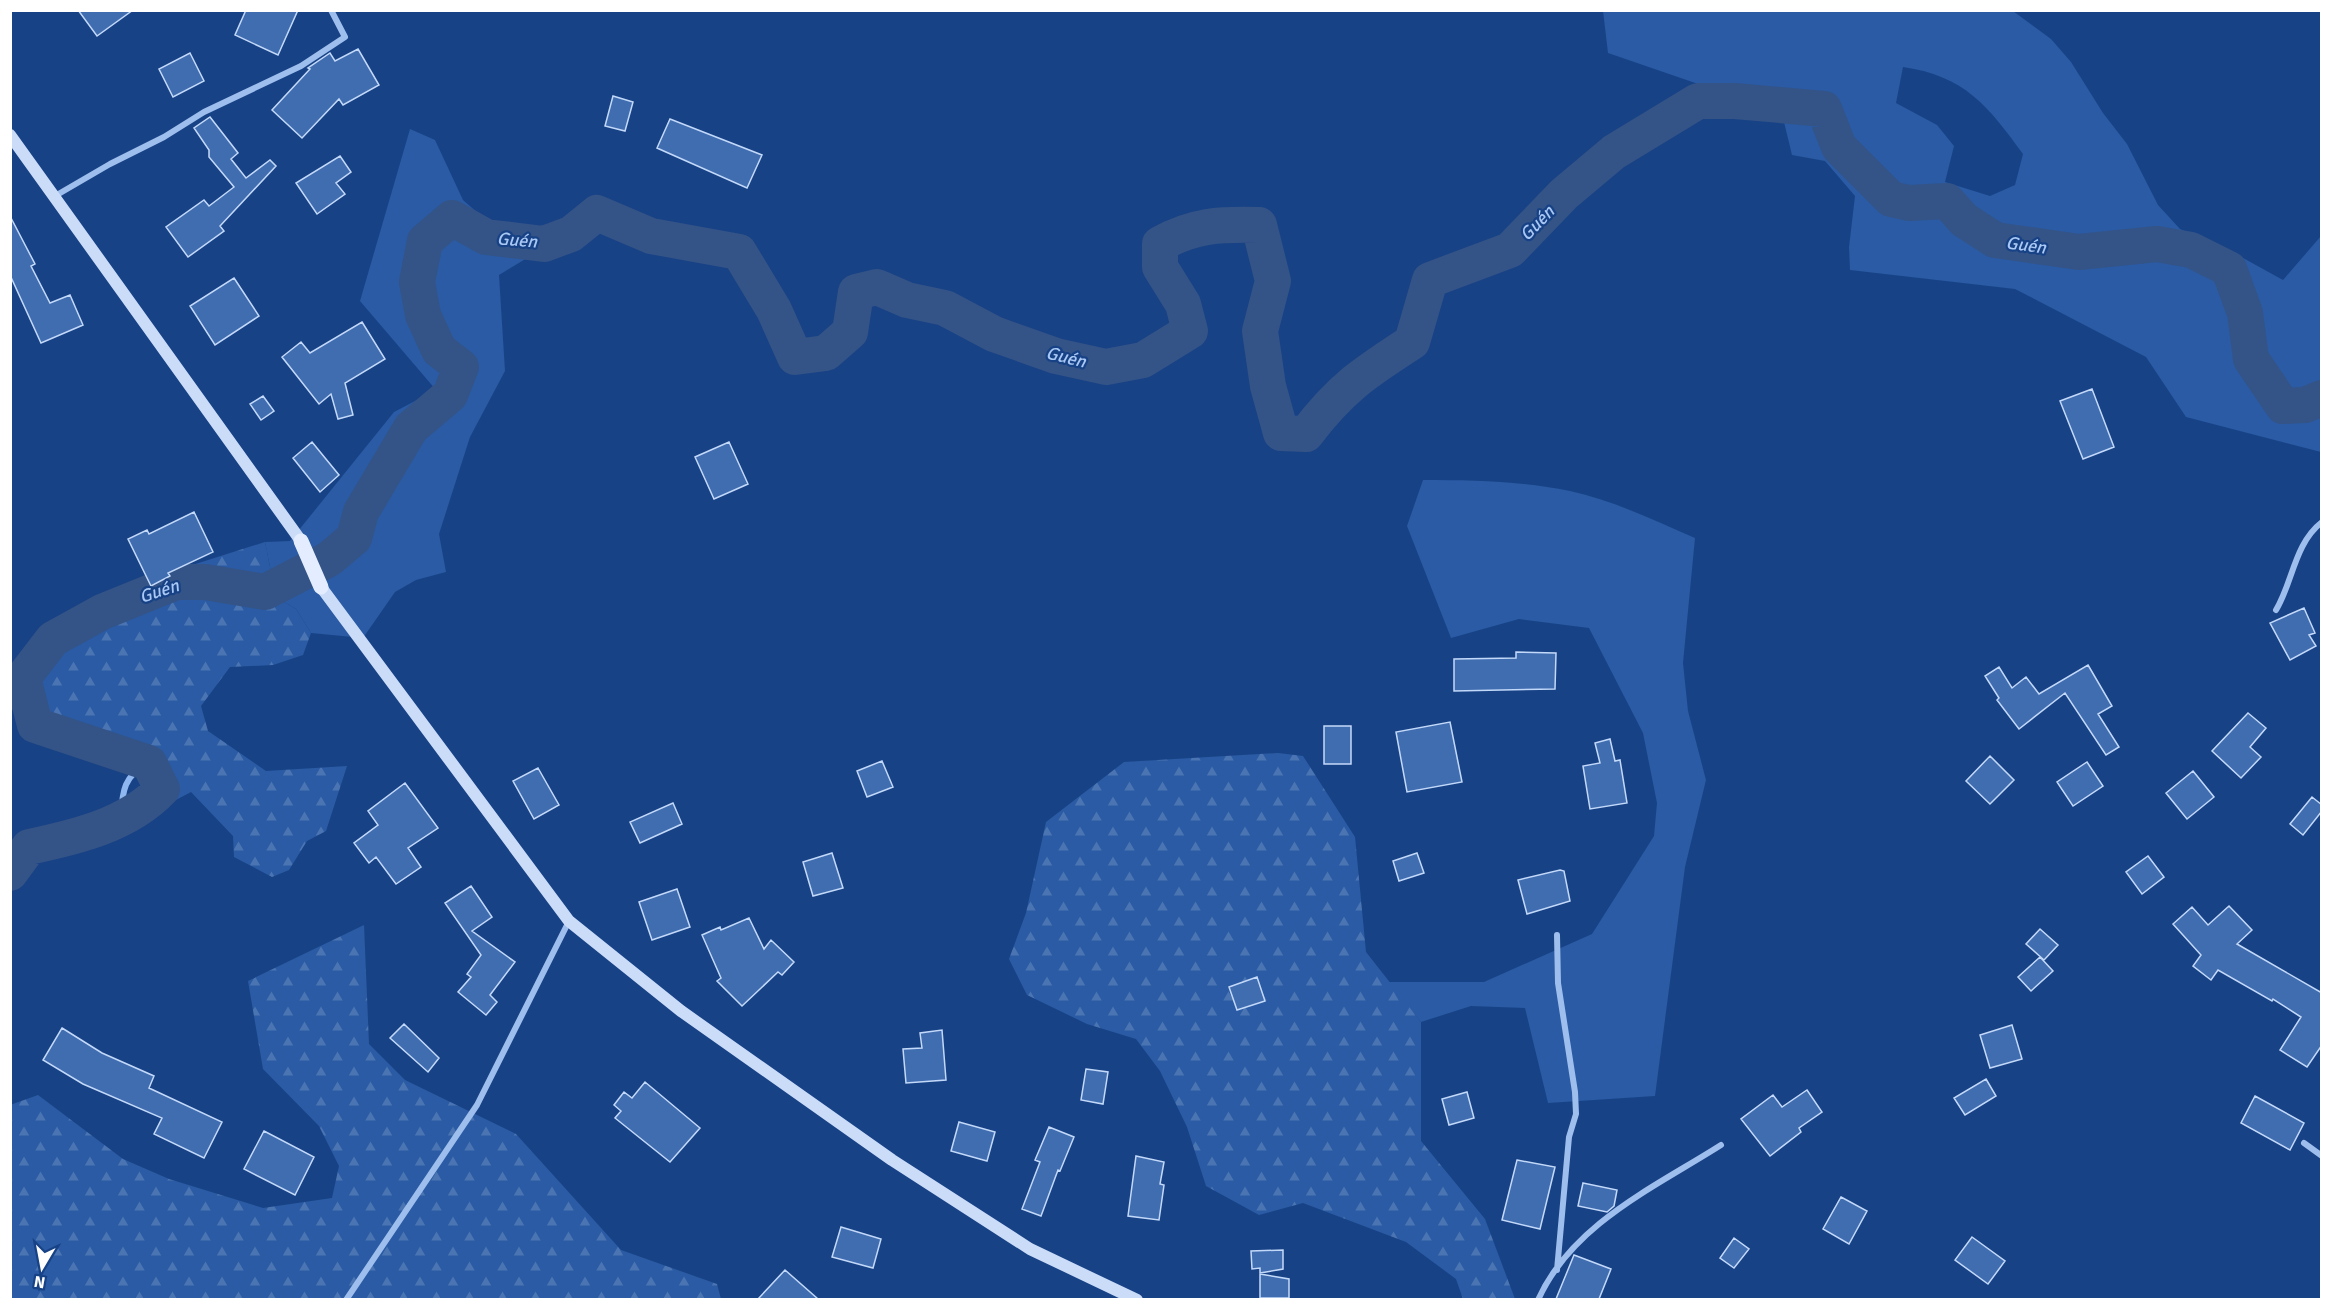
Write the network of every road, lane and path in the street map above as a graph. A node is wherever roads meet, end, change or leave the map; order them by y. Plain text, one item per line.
1 (331, 10) edge
2 (10, 135) edge
3 (55, 196) junction
4 (2322, 522) edge
5 (301, 541) joint
6 (321, 587) joint
7 (2276, 610) dead end
8 (569, 921) junction
9 (1557, 935) dead end
10 (2304, 1143) dead end
11 (1721, 1145) dead end
12 (2322, 1156) edge
13 (1557, 1270) junction
14 (346, 1299) edge
15 (1137, 1299) edge
16 (1538, 1299) edge

1 - 3 street
2 - 3 main road
3 - 5 main road
4 - 7 street
5 - 6 main road
6 - 8 main road
8 - 14 street
8 - 15 main road
9 - 13 street
10 - 12 street
11 - 13 street
13 - 16 street

